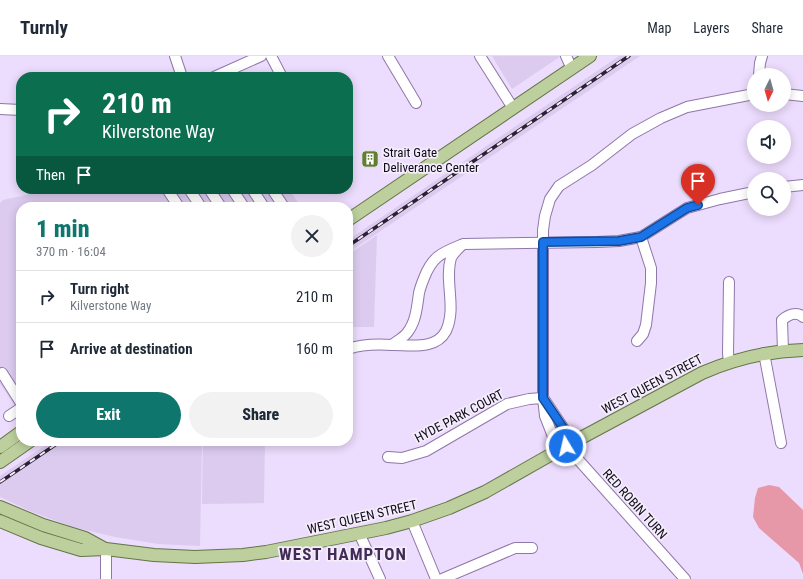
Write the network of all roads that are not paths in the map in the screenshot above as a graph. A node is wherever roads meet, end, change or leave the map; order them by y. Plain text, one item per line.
1 (175, 56) edge
2 (261, 56) edge
3 (271, 56) edge
4 (388, 56) edge
5 (480, 56) edge
6 (566, 56) edge
7 (590, 56) edge
8 (762, 56) edge
9 (572, 68) junction
10 (760, 68) edge
11 (180, 72) edge
12 (225, 72) edge
13 (279, 72) edge
14 (747, 95) edge
15 (791, 95) edge
16 (803, 96) edge
17 (416, 103) dead end
18 (513, 108) junction
19 (0, 109) edge
20 (16, 110) edge
21 (803, 184) edge
22 (791, 186) edge
23 (747, 193) edge
24 (353, 217) edge
25 (641, 237) junction
26 (543, 242) junction
27 (463, 244) junction
28 (729, 282) dead end
29 (803, 317) edge
30 (637, 341) dead end
31 (392, 345) junction
32 (353, 347) edge
33 (803, 350) edge
34 (783, 351) junction
35 (764, 354) junction
36 (729, 362) junction
37 (2, 373) dead end
38 (16, 395) edge
39 (543, 398) junction
40 (16, 411) edge
41 (9, 416) dead end
42 (16, 435) edge
43 (781, 442) dead end
44 (0, 446) edge
45 (23, 446) edge
46 (566, 446) junction
47 (388, 458) dead end
48 (0, 462) edge
49 (0, 507) edge
50 (0, 521) edge
51 (412, 521) junction
52 (359, 533) junction
53 (532, 548) dead end
54 (106, 549) junction
55 (106, 579) edge
56 (380, 579) edge
57 (436, 579) edge
58 (442, 579) edge
59 (685, 579) edge

1 - 11 street
2 - 12 street
3 - 13 street
4 - 17 street
5 - 18 street
6 - 9 street
7 - 9 main road
8 - 10 street
9 - 18 main road
14 - 26 street
15 - 16 street
18 - 24 main road
19 - 20 street
21 - 22 street
23 - 25 street
25 - 26 street
25 - 30 street
26 - 27 street
26 - 39 street
27 - 31 street
27 - 31 street
28 - 36 street
29 - 34 street
31 - 32 street
33 - 34 main road, WEST QUEEN STREET
34 - 35 main road, WEST QUEEN STREET
35 - 36 main road, WEST QUEEN STREET
35 - 43 street
36 - 46 main road, WEST QUEEN STREET
37 - 38 street
39 - 46 street
39 - 47 street, HYDE PARK COURT
40 - 41 street
42 - 44 main road
45 - 48 main road
46 - 51 main road, WEST QUEEN STREET
46 - 59 street, RED ROBIN TURN
49 - 54 main road, WEST QUEEN STREET
50 - 54 main road, WEST QUEEN STREET
51 - 52 main road, WEST QUEEN STREET
51 - 57 street
52 - 54 main road, WEST QUEEN STREET
52 - 56 street
53 - 58 street
54 - 55 street

